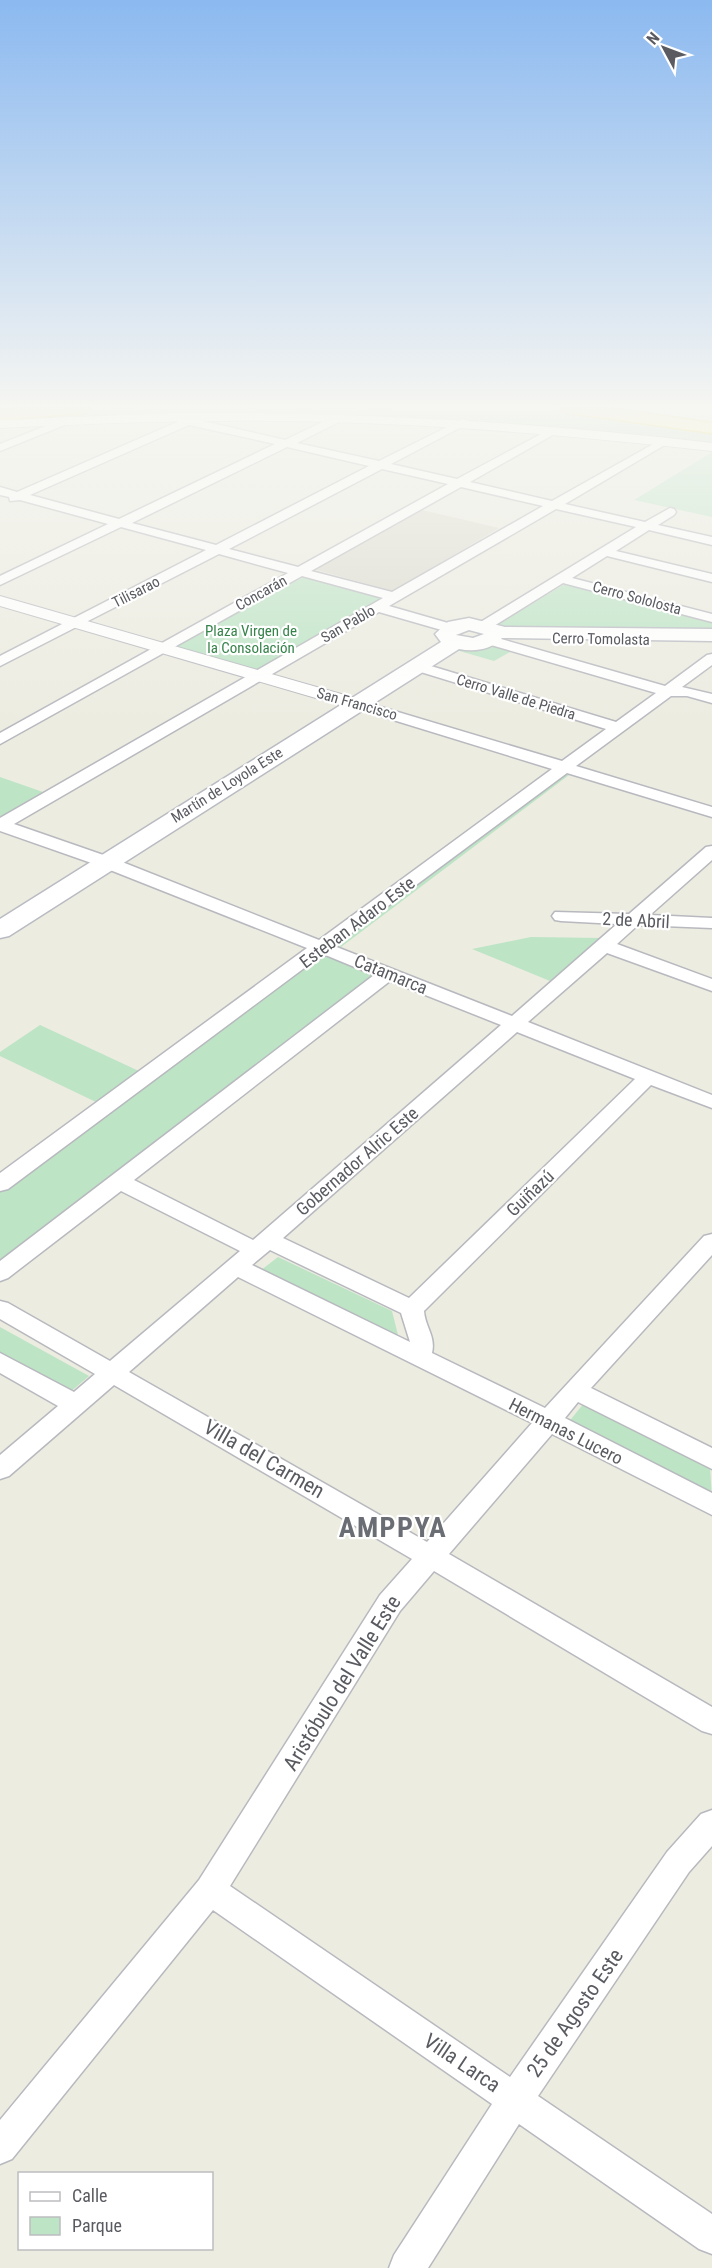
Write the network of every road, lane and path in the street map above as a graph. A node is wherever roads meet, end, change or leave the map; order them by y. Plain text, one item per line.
1 (81, 514) edge
2 (143, 514) edge
3 (287, 514) edge
4 (404, 514) edge
5 (538, 514) edge
6 (597, 514) edge
7 (667, 514) edge
8 (120, 525) junction
9 (648, 526) junction
10 (712, 541) edge
11 (217, 550) junction
12 (605, 552) junction
13 (300, 572) junction
14 (712, 578) edge
15 (562, 579) junction
16 (0, 581) edge
17 (394, 597) junction
18 (0, 601) edge
19 (378, 607) junction
20 (712, 618) edge
21 (75, 623) junction
22 (489, 634) junction
23 (452, 635) junction
24 (712, 635) edge
25 (712, 640) edge
26 (162, 649) junction
27 (712, 658) edge
28 (0, 662) edge
29 (416, 666) junction
30 (712, 673) edge
31 (257, 676) junction
32 (666, 691) junction
33 (688, 692) junction
34 (712, 699) edge
35 (356, 704) junction
36 (617, 727) junction
37 (0, 739) edge
38 (573, 769) junction
39 (712, 812) edge
40 (0, 825) edge
41 (712, 851) edge
42 (106, 862) junction
43 (561, 916) dead end
44 (632, 920) junction
45 (712, 923) edge
46 (0, 930) edge
47 (603, 945) junction
48 (331, 950) junction
49 (388, 973) junction
50 (712, 985) edge
51 (513, 1023) junction
52 (648, 1077) junction
53 (712, 1102) edge
54 (119, 1181) junction
55 (0, 1184) edge
56 (712, 1241) edge
57 (261, 1245) junction
58 (236, 1267) junction
59 (0, 1273) edge
60 (0, 1309) edge
61 (412, 1309) junction
62 (419, 1358) junction
63 (0, 1362) edge
64 (113, 1372) junction
65 (575, 1390) junction
66 (75, 1404) junction
67 (549, 1422) junction
68 (712, 1460) edge
69 (0, 1469) edge
70 (712, 1505) edge
71 (430, 1556) junction
72 (712, 1722) edge
73 (712, 1824) edge
74 (210, 1890) junction
75 (515, 2099) junction
76 (0, 2147) edge
77 (712, 2236) edge
78 (407, 2268) edge

1 - 8 street
2 - 8 street
3 - 11 street, Tilisarao
4 - 13 street, Concarán
5 - 17 street, San Pablo
6 - 9 street
7 - 9 street
8 - 11 street
8 - 16 street
9 - 10 street
9 - 12 street
11 - 13 street
11 - 21 street, Tilisarao
12 - 14 street
12 - 15 street
13 - 17 street
13 - 26 street, Concarán
15 - 20 street, Cerro Sololosta
15 - 22 street
17 - 19 street, San Pablo
18 - 21 street, San Francisco
19 - 23 street
19 - 31 street, San Pablo
21 - 26 street, San Francisco
21 - 28 street, Tilisarao
22 - 23 main road
22 - 24 main road, Cerro Tomolasta
22 - 25 main road, Cerro Tomolasta
22 - 32 street
23 - 29 main road, Martín de Loyola Este
26 - 31 street, San Francisco
26 - 37 street, Concarán
27 - 32 street, Esteban Adaro Este
29 - 35 main road, Martín de Loyola Este
29 - 36 street, Cerro Valle de Piedra
30 - 33 street, Esteban Adaro Este
31 - 35 street, San Francisco
31 - 40 street, San Pablo
32 - 33 street
32 - 36 street, Esteban Adaro Este
33 - 34 street
33 - 38 street, Esteban Adaro Este
35 - 38 street, San Francisco
35 - 42 main road, Martín de Loyola Este
36 - 38 street, Esteban Adaro Este
38 - 39 street, San Francisco
38 - 48 street, Esteban Adaro Este
40 - 42 street, Catamarca
41 - 44 street, Gobernador Alric Este
42 - 46 main road, Martín de Loyola Este
42 - 48 street, Catamarca
43 - 44 street, 2 de Abril
44 - 45 street, 2 de Abril
44 - 47 street, Gobernador Alric Este
47 - 50 street
47 - 51 street, Gobernador Alric Este
48 - 49 street, Catamarca
48 - 55 street, Esteban Adaro Este
49 - 51 street, Catamarca
49 - 54 street
51 - 52 street, Catamarca
51 - 57 street, Gobernador Alric Este
52 - 53 street, Catamarca
52 - 61 street, Guiñazú
54 - 57 street
54 - 59 street
56 - 65 street, Aristóbulo del Valle Este
57 - 58 street, Gobernador Alric Este
57 - 61 street
58 - 62 street, Hermanas Lucero
58 - 64 street, Gobernador Alric Este
60 - 64 street, Villa del Carmen
61 - 62 street
62 - 67 street, Hermanas Lucero
63 - 66 street
64 - 66 street, Gobernador Alric Este
64 - 71 street, Villa del Carmen
65 - 67 street, Aristóbulo del Valle Este
65 - 68 street
66 - 69 street, Gobernador Alric Este
67 - 70 street, Hermanas Lucero
67 - 71 street, Aristóbulo del Valle Este
71 - 72 street, Villa del Carmen
71 - 74 street, Aristóbulo del Valle Este
73 - 75 street, 25 de Agosto Este
74 - 75 street, Villa Larca
74 - 76 street, Aristóbulo del Valle Este
75 - 77 street, Villa Larca
75 - 78 street, 25 de Agosto Este

